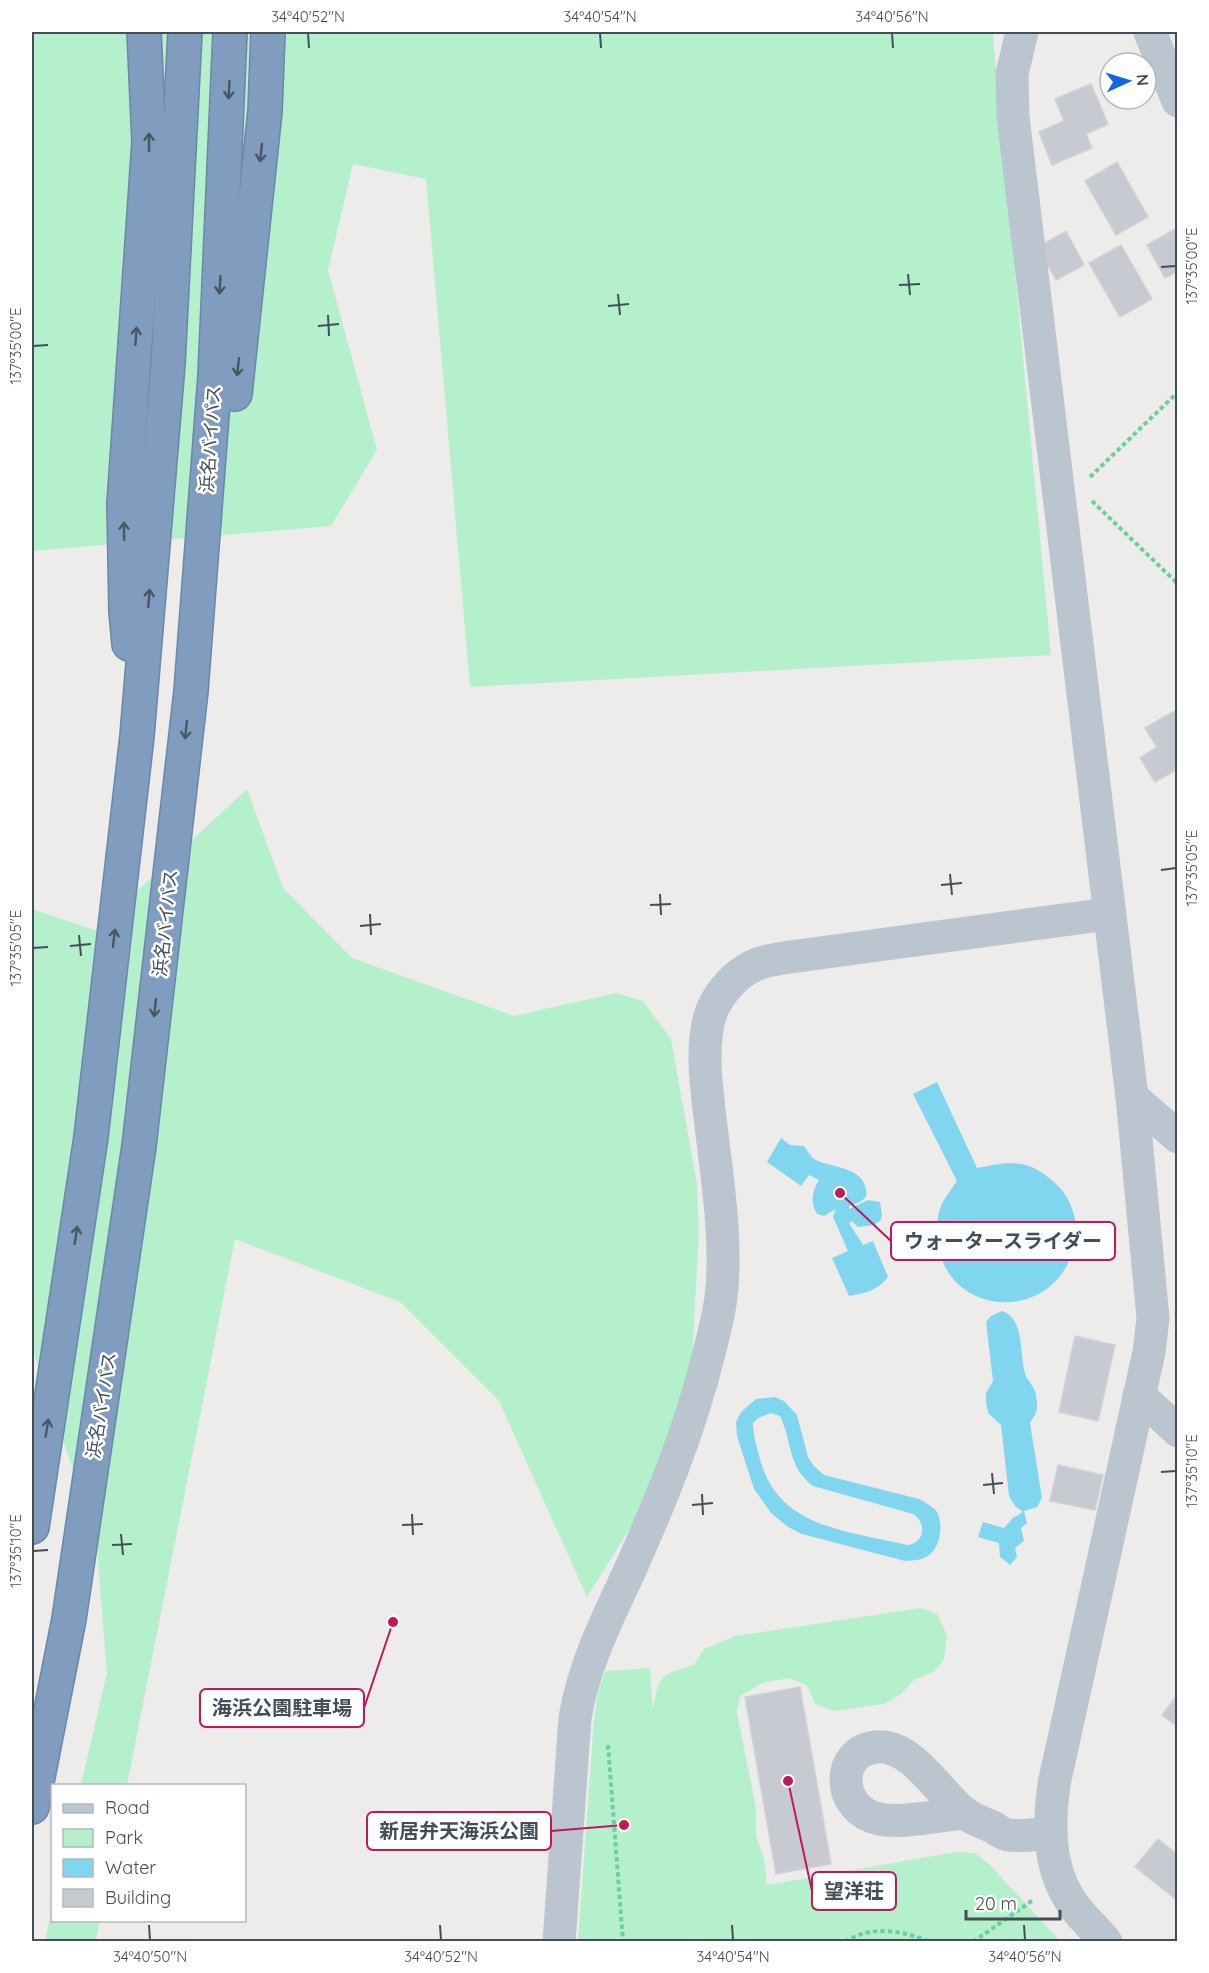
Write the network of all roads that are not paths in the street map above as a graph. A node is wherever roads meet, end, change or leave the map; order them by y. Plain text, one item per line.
1 (144, 32) edge
2 (185, 32) edge
3 (230, 32) edge
4 (268, 32) edge
5 (1022, 32) edge
6 (1150, 32) edge
7 (1178, 101) edge
8 (191, 691) junction
9 (137, 736) junction
10 (1108, 914) junction
11 (1132, 1097) junction
12 (1178, 1137) edge
13 (1166, 1307) edge
14 (1139, 1395) junction
15 (1178, 1431) edge
16 (32, 1527) edge
17 (32, 1807) edge
18 (965, 1813) dead end
19 (1050, 1833) junction
20 (559, 1941) edge
21 (1106, 1941) edge

9 -> 1 highway
9 -> 2 highway
3 -> 8 highway, 浜名バイパス
4 -> 8 highway
5 - 10 street
6 - 7 street
8 -> 17 highway, 浜名バイパス
16 -> 9 highway
10 - 11 street
10 - 20 street
11 - 12 street
11 - 13 street
13 - 14 street
14 - 15 street
14 - 19 street
18 - 19 street
19 - 21 street

